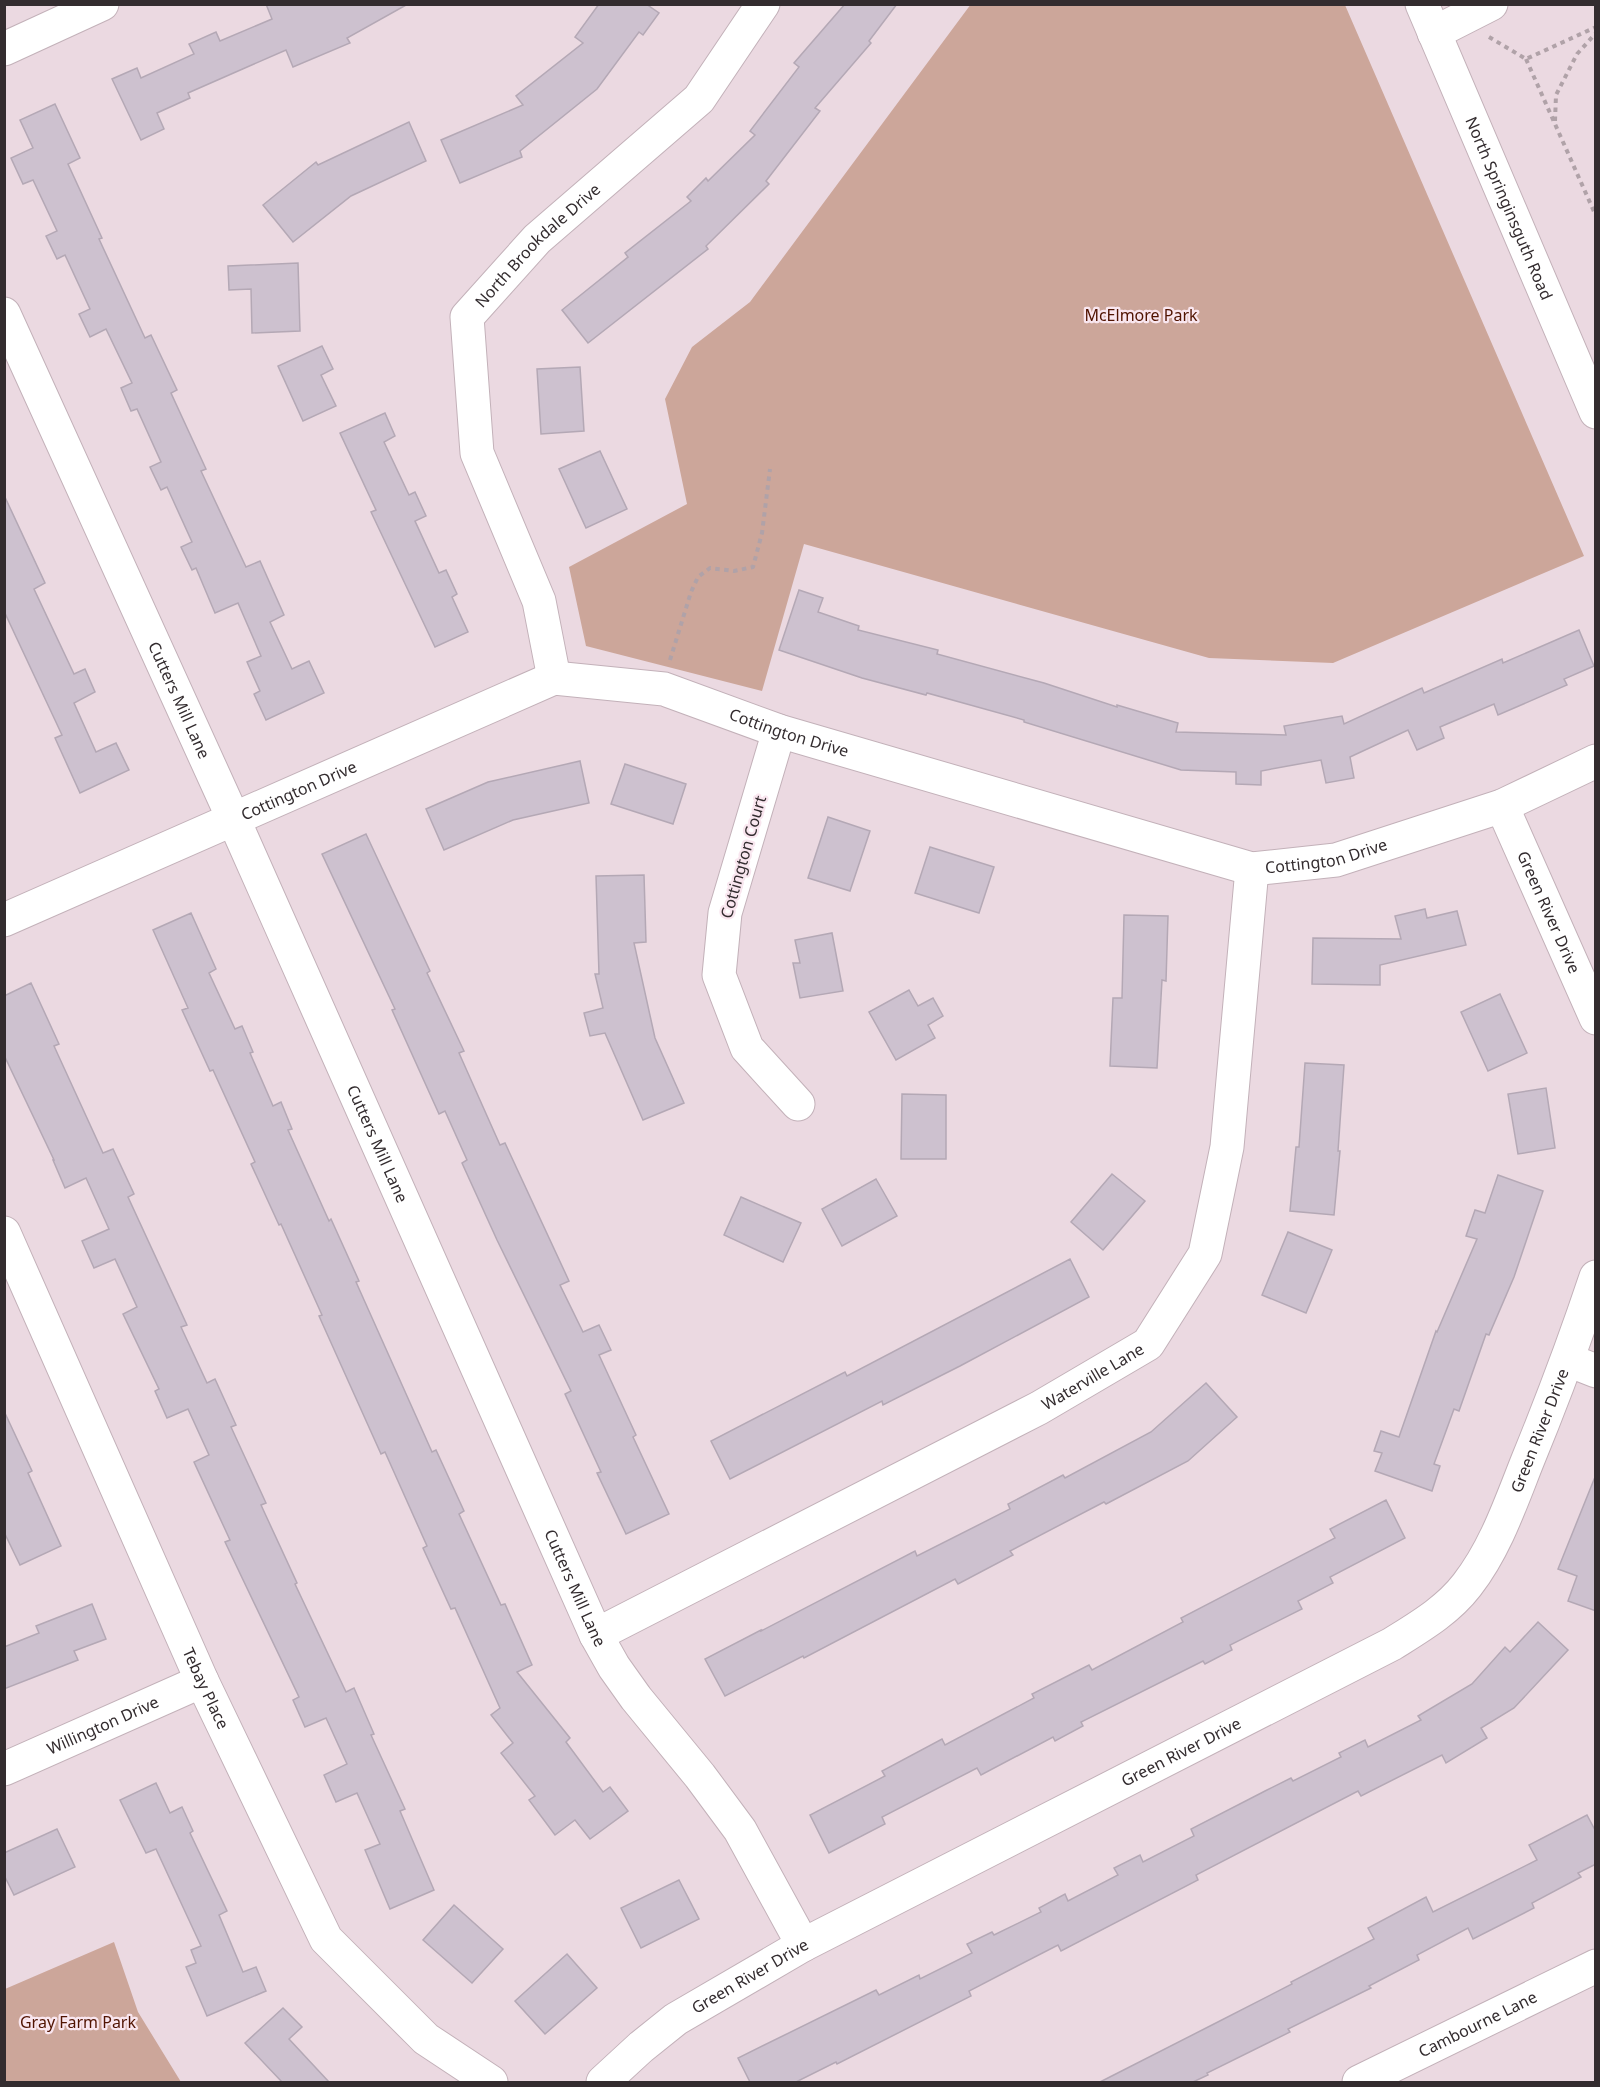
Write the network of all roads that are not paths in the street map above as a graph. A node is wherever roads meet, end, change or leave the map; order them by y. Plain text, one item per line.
1 (102, 4) edge
2 (763, 4) edge
3 (1428, 19) edge
4 (1488, 20) edge
5 (4, 49) edge
6 (4, 315) edge
7 (1596, 412) edge
8 (554, 678) junction
9 (779, 731) junction
10 (1596, 761) edge
11 (1502, 806) junction
12 (233, 818) junction
13 (1252, 869) junction
14 (4, 920) edge
15 (1596, 1018) edge
16 (798, 1104) dead end
17 (4, 1233) edge
18 (1596, 1277) edge
19 (1582, 1365) edge
20 (597, 1635) junction
21 (202, 1681) junction
22 (4, 1769) edge
23 (803, 1945) junction
24 (1596, 1966) edge
25 (491, 2082) edge
26 (603, 2082) edge
27 (1359, 2082) edge

1 - 5 street
2 - 8 street, North Brookdale Drive
3 - 4 street
3 - 7 street, North Springinsguth Road
6 - 12 street, Cutters Mill Lane
8 - 9 street, Cottington Drive
8 - 12 street, Cottington Drive
9 - 13 street, Cottington Drive
9 - 16 street, Cottington Court
10 - 11 street, Cottington Drive
11 - 13 street, Cottington Drive
11 - 15 street, Green River Drive
12 - 14 street, Cottington Drive
12 - 20 street, Cutters Mill Lane
13 - 20 street, Waterville Lane
17 - 21 street, Tebay Place
18 - 19 street, Green River Drive
19 - 23 street, Green River Drive
20 - 23 street, Cutters Mill Lane
21 - 22 street, Willington Drive
21 - 25 street, Tebay Place
23 - 26 street, Green River Drive
24 - 27 street, Cambourne Lane

